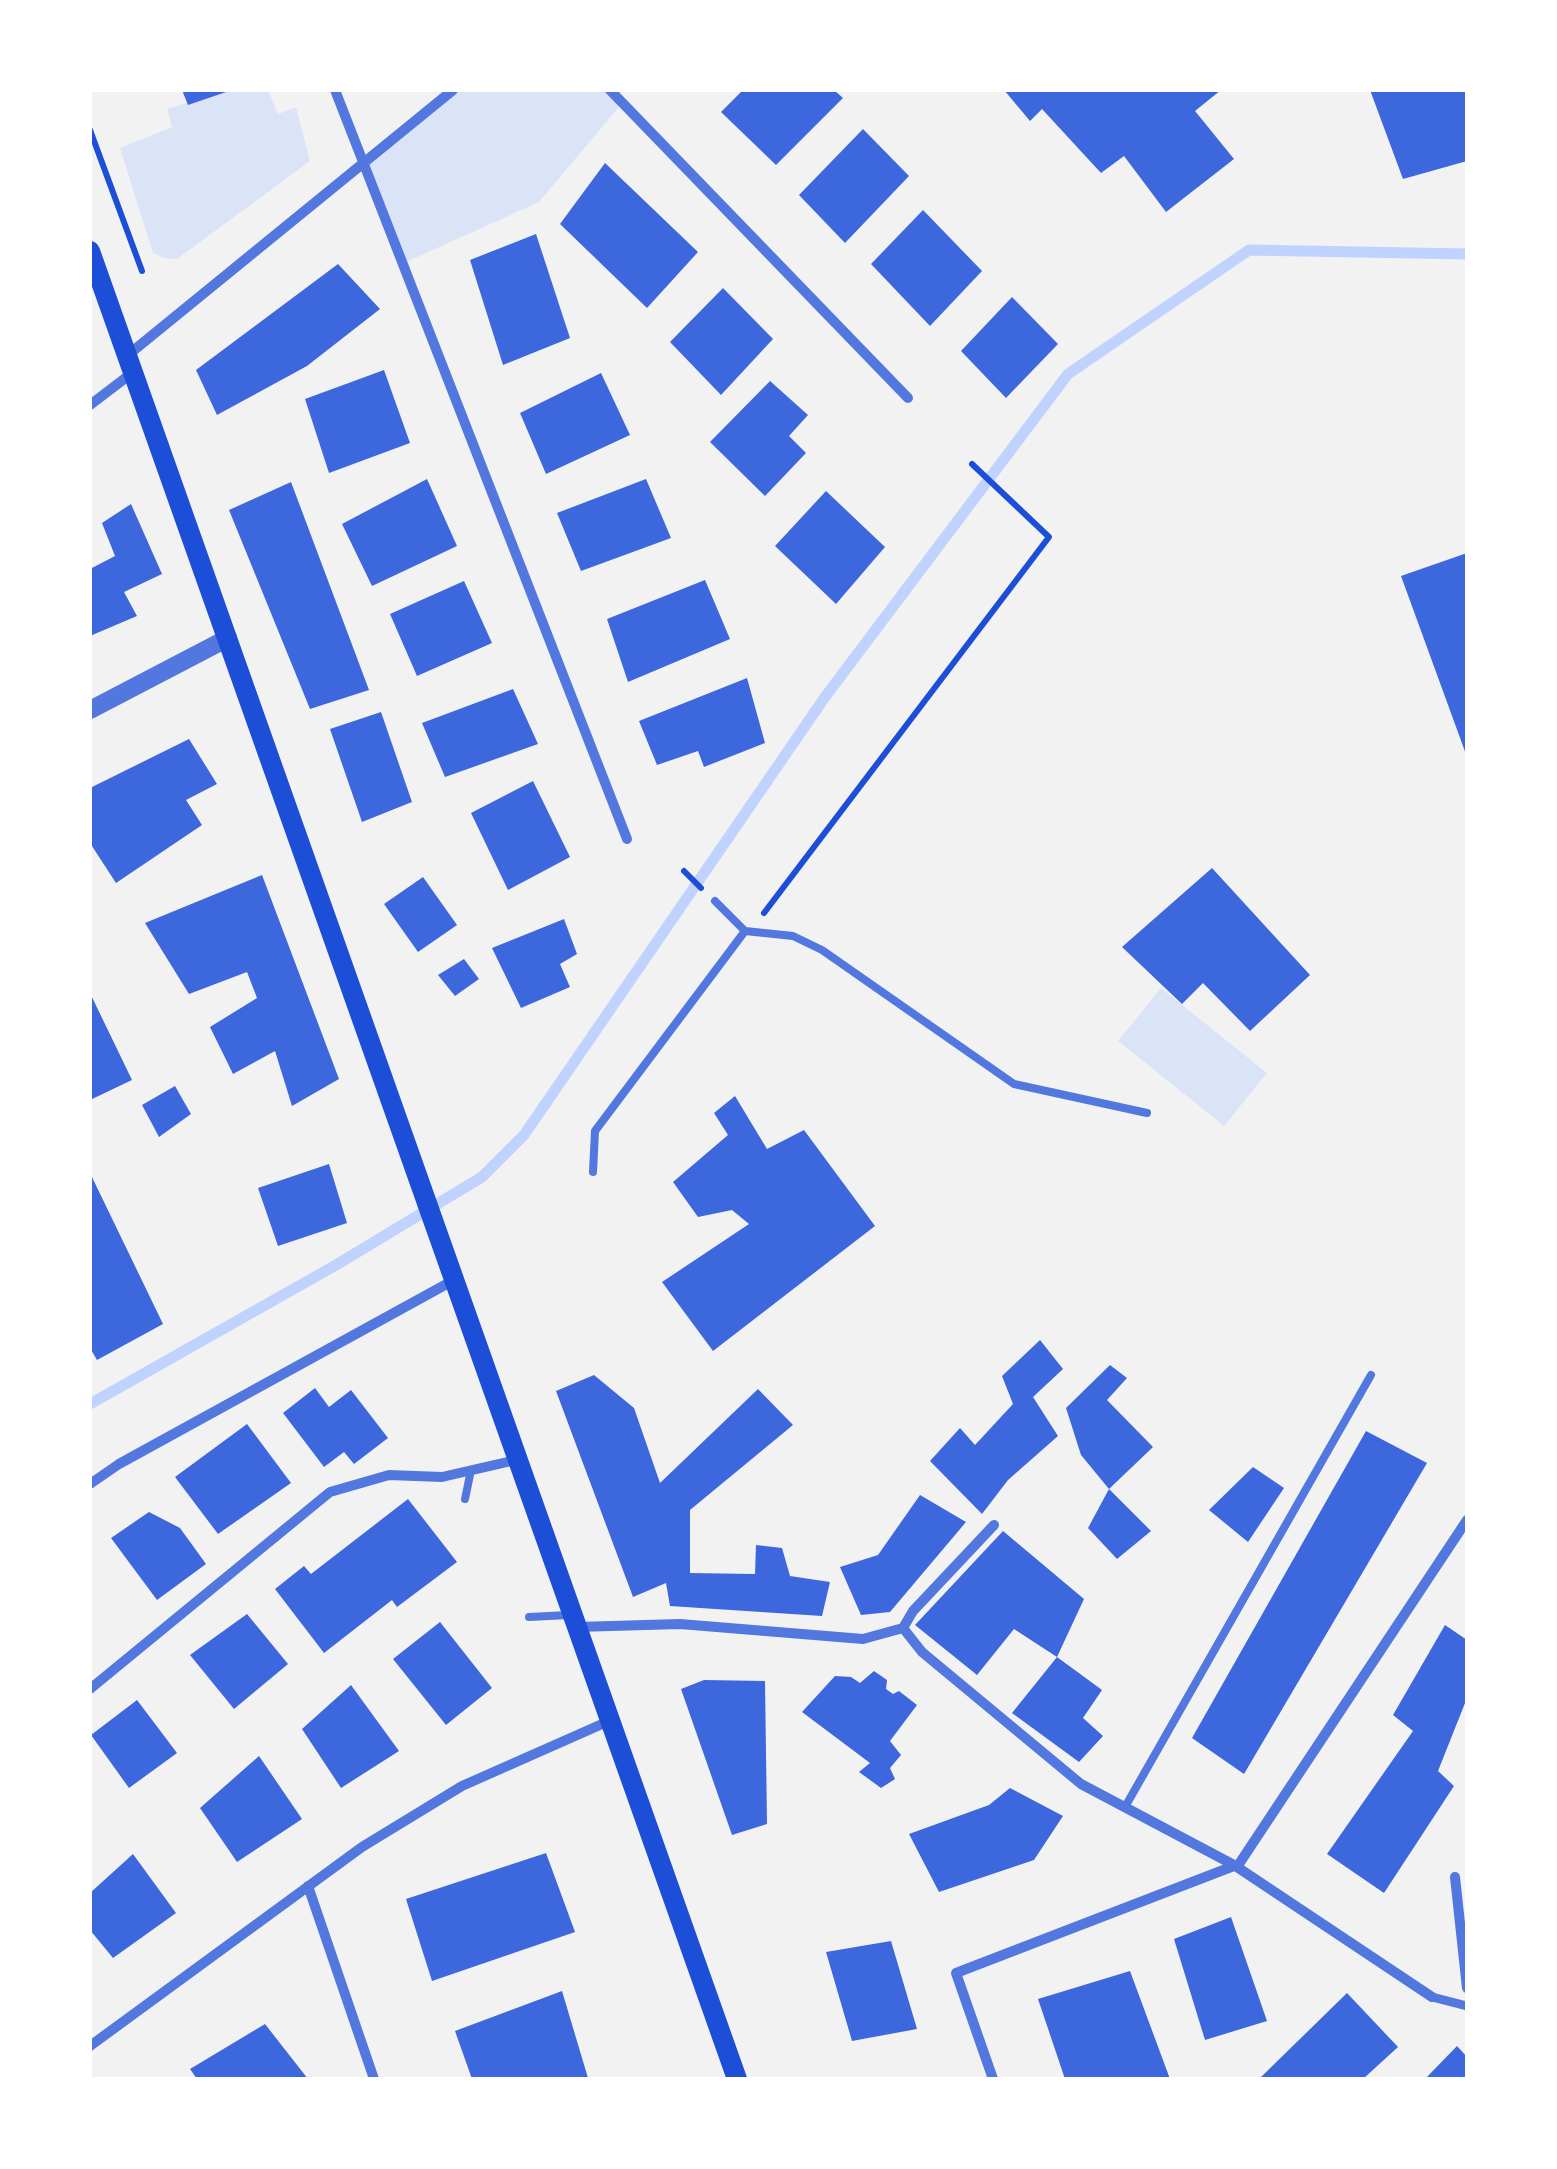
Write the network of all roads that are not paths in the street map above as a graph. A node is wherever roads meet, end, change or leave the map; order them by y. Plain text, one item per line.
1 (335, 90) edge
2 (452, 90) edge
3 (610, 90) edge
4 (364, 165) junction
5 (90, 251) edge
6 (130, 364) junction
7 (908, 398) dead end
8 (90, 404) edge
9 (228, 638) junction
10 (90, 710) edge
11 (627, 840) dead end
12 (715, 901) dead end
13 (745, 931) junction
14 (1147, 1113) dead end
15 (593, 1172) dead end
16 (454, 1280) junction
17 (1371, 1375) dead end
18 (516, 1460) junction
19 (471, 1470) junction
20 (90, 1484) edge
21 (465, 1500) dead end
22 (1467, 1520) edge
23 (994, 1525) dead end
24 (528, 1616) dead end
25 (574, 1621) junction
26 (903, 1628) junction
27 (90, 1690) edge
28 (608, 1720) junction
29 (1125, 1807) junction
30 (1234, 1866) junction
31 (1456, 1877) dead end
32 (308, 1886) junction
33 (1467, 1988) edge
34 (1432, 1997) joint
35 (1467, 2006) edge
36 (90, 2046) edge
37 (374, 2079) edge
38 (737, 2079) edge
39 (994, 2079) edge

1 - 4 street
2 - 4 street
3 - 7 street
4 - 6 street
4 - 11 street
5 - 6 main road
6 - 8 street
6 - 9 main road
9 - 10 street
9 - 16 main road
12 - 13 lane
13 - 14 lane
13 - 15 lane
16 - 18 main road
16 - 20 street
17 - 29 lane
18 - 19 street
18 - 25 main road
19 - 21 lane
19 - 27 street
22 - 30 street
23 - 26 street
24 - 25 lane
25 - 26 street
25 - 28 main road
26 - 29 street
28 - 32 street
28 - 38 main road
29 - 30 street
30 - 34 street
30 - 39 street
31 - 33 street
32 - 36 street
32 - 37 street
34 - 35 street

